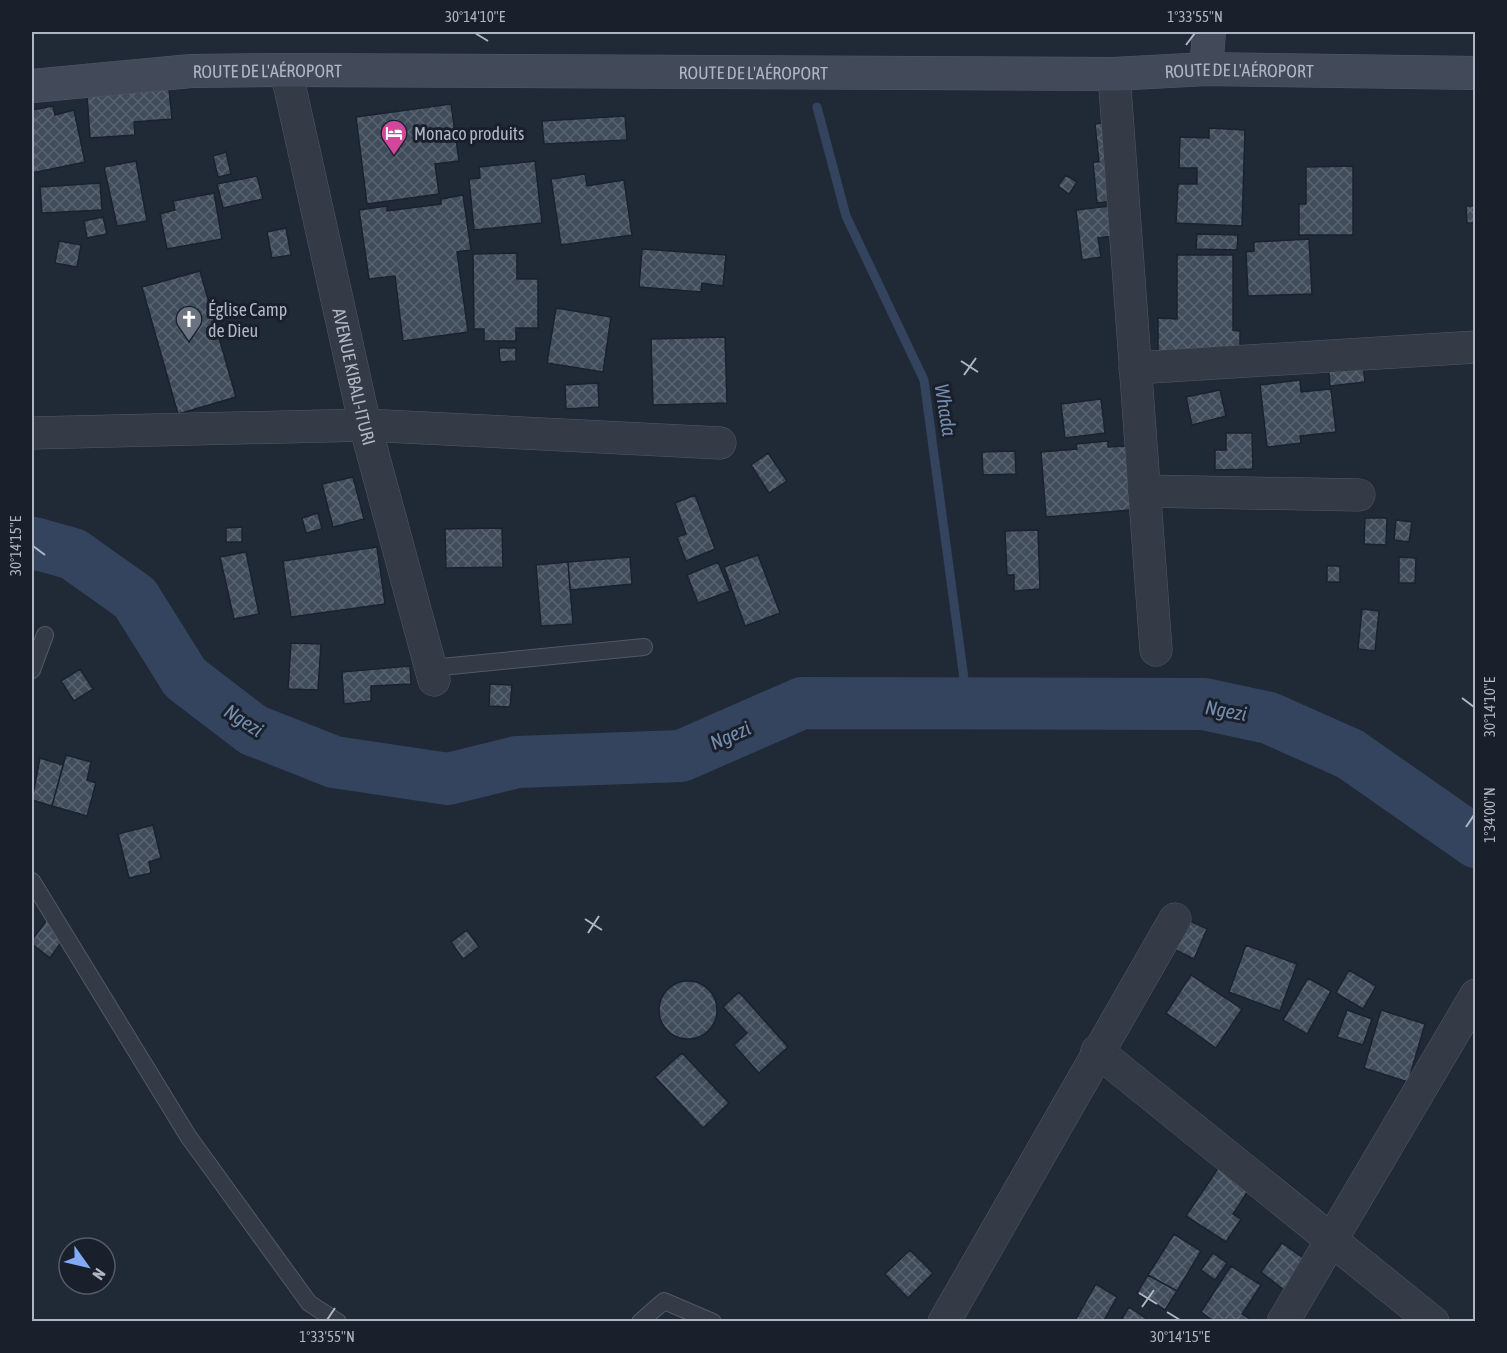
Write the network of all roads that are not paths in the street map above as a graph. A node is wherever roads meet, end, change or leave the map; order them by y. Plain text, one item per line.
1 (1209, 32) edge
2 (1206, 69) junction
3 (286, 70) junction
4 (1476, 73) edge
5 (1114, 74) junction
6 (32, 86) edge
7 (1476, 346) edge
8 (1135, 368) junction
9 (365, 425) junction
10 (32, 433) edge
11 (720, 443) dead end
12 (1144, 492) junction
13 (1359, 495) dead end
14 (45, 635) dead end
15 (644, 647) dead end
16 (1156, 650) dead end
17 (32, 670) edge
18 (433, 674) joint
19 (32, 881) edge
20 (1175, 919) dead end
21 (1476, 995) edge
22 (1097, 1051) junction
23 (1332, 1239) junction
24 (338, 1322) edge
25 (640, 1322) edge
26 (713, 1322) edge
27 (944, 1322) edge
28 (1283, 1322) edge
29 (1433, 1322) edge

1 - 2 street
2 - 4 street, ROUTE DE L'AÉROPORT
2 - 5 street, ROUTE DE L'AÉROPORT
3 - 5 street, ROUTE DE L'AÉROPORT
3 - 6 street, ROUTE DE L'AÉROPORT
3 - 9 street, AVENUE KIBALI-ITURI
5 - 8 street
7 - 8 street
8 - 12 street
9 - 10 street
9 - 11 street
9 - 18 street, AVENUE KIBALI-ITURI
12 - 13 street
12 - 16 street
14 - 17 lane
15 - 18 lane
19 - 24 lane
20 - 22 street
21 - 23 street
22 - 23 street
22 - 27 street
23 - 28 street
23 - 29 street
25 - 26 lane

